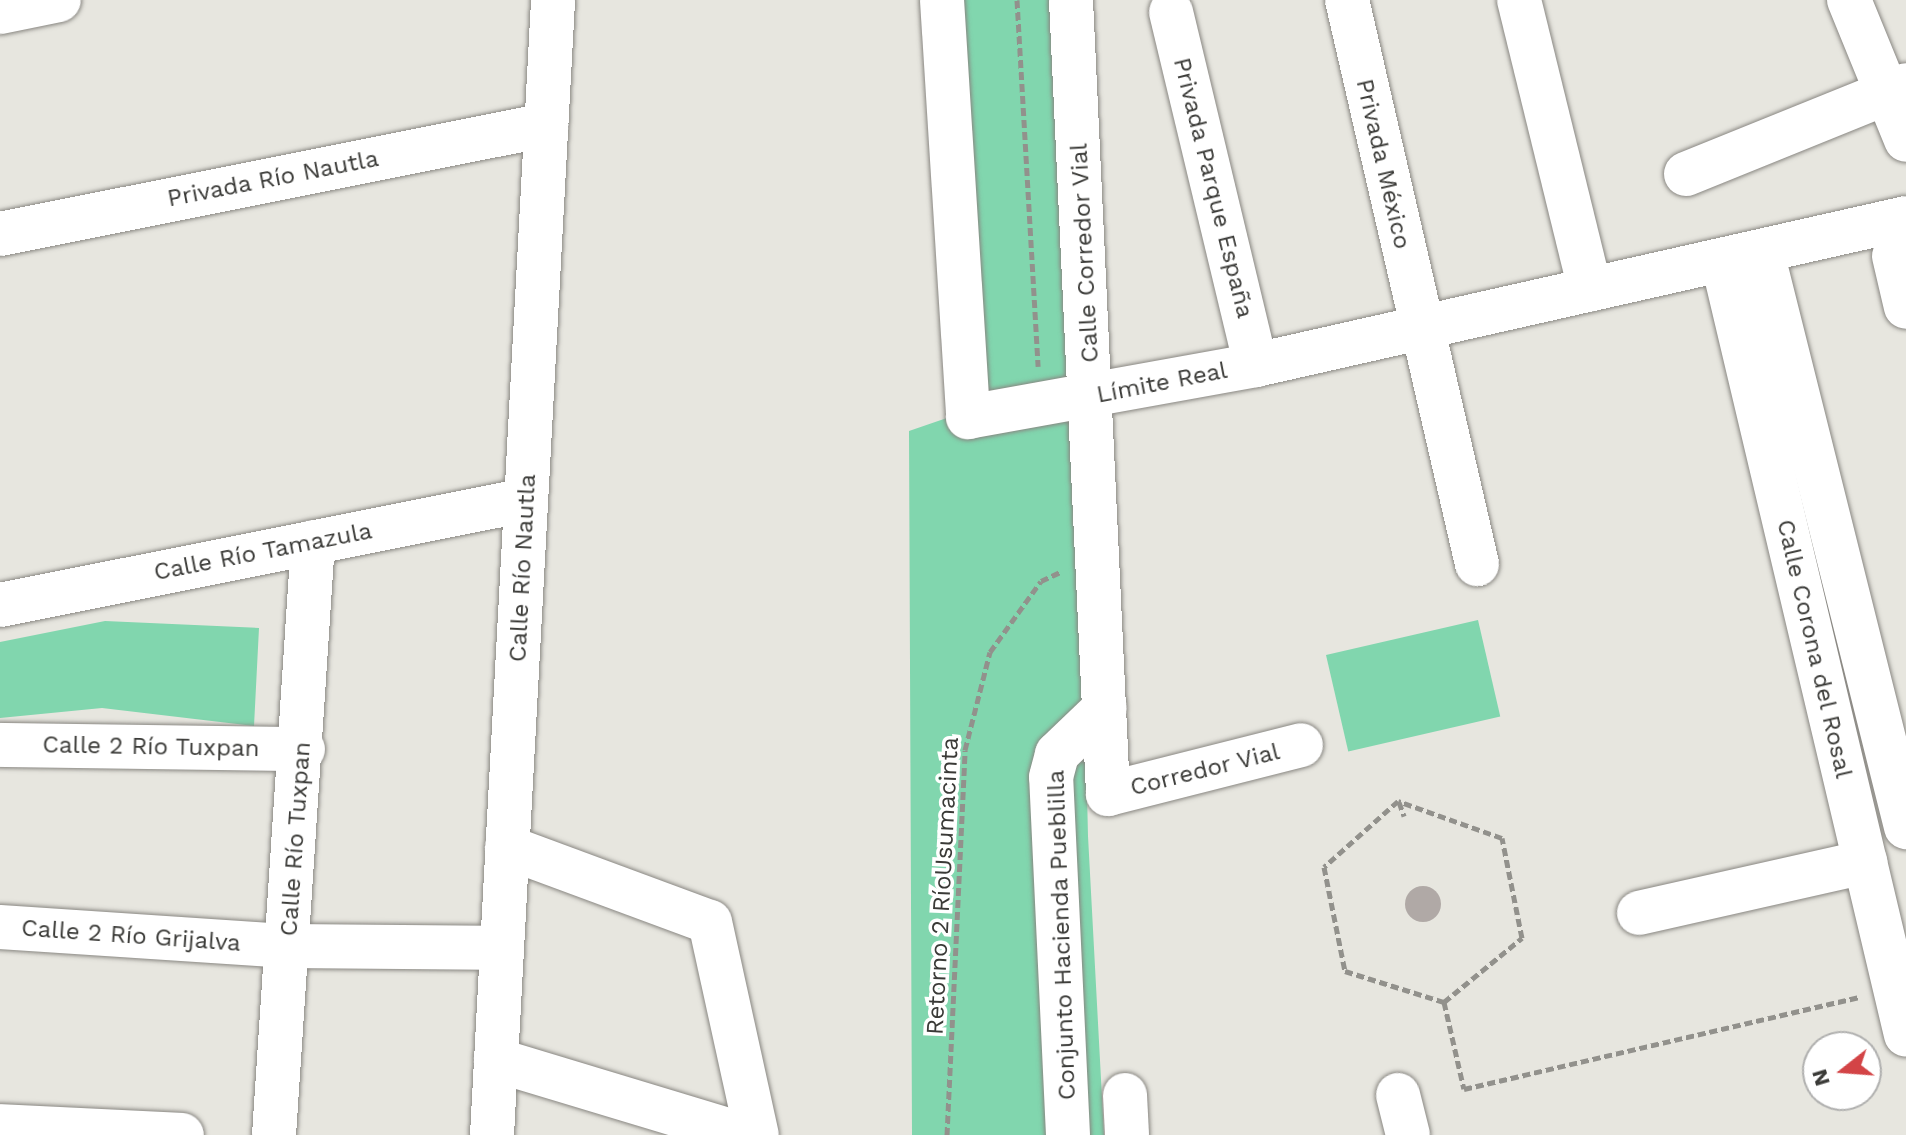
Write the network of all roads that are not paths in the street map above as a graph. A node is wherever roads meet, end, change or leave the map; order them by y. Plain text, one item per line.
1 (59, 0) edge
2 (553, 0) edge
3 (942, 0) edge
4 (1071, 0) edge
5 (1347, 0) edge
6 (1519, 0) edge
7 (1849, 0) edge
8 (0, 12) edge
9 (1171, 12) dead end
10 (1896, 89) edge
11 (546, 125) junction
12 (1906, 140) edge
13 (1686, 174) dead end
14 (0, 234) edge
15 (1900, 237) edge
16 (1743, 257) junction
17 (1590, 289) junction
18 (1906, 307) edge
19 (1420, 327) junction
20 (1256, 365) junction
21 (1093, 397) junction
22 (526, 500) junction
23 (313, 542) junction
24 (1477, 564) dead end
25 (0, 605) edge
26 (1105, 708) junction
27 (0, 745) edge
28 (1301, 745) dead end
29 (303, 749) junction
30 (1108, 794) joint
31 (1904, 809) edge
32 (1854, 814) junction
33 (507, 847) junction
34 (1865, 862) junction
35 (1639, 913) dead end
36 (0, 927) edge
37 (288, 946) junction
38 (502, 948) junction
39 (1902, 1008) edge
40 (496, 1060) junction
41 (0, 1126) edge
42 (182, 1135) edge
43 (274, 1135) edge
44 (492, 1135) edge
45 (744, 1135) edge
46 (757, 1135) edge
47 (1068, 1135) edge

1 - 8 street
2 - 11 street, Calle Río Nautla
3 - 21 street, Límite Real
4 - 21 street, Calle Corredor Vial
5 - 19 street, Privada México
6 - 17 street
7 - 10 street
9 - 20 street, Privada Parque España
10 - 12 street
10 - 13 street
11 - 14 street, Privada Río Nautla
11 - 22 street, Calle Río Nautla
15 - 16 street, Límite Real
15 - 18 street
16 - 17 street, Límite Real
16 - 31 street, Calle Corona del Rosal
16 - 32 street, Calle Corona del Rosal
17 - 19 street, Límite Real
19 - 20 street, Límite Real
19 - 24 street, Privada México
20 - 21 street, Límite Real
21 - 26 street, Calle Corredor Vial
22 - 23 street, Calle Río Tamazula
22 - 33 street, Calle Río Nautla
23 - 25 street, Calle Río Tamazula
23 - 29 street, Calle Río Tuxpan
26 - 30 street, Calle Corredor Vial
26 - 47 street, Conjunto Hacienda Pueblilla
27 - 29 street, Calle 2 Río Tuxpan
28 - 30 street, Corredor Vial
29 - 37 street, Calle Río Tuxpan
31 - 32 street
32 - 34 street, Calle Corona del Rosal
33 - 38 street, Calle Río Nautla
33 - 46 street
34 - 35 street
34 - 39 street, Calle Corona del Rosal
36 - 37 street, Calle 2 Río Grijalva
37 - 38 street, Calle 2 Río Grijalva
37 - 43 street, Calle Río Tuxpan
38 - 40 street, Calle Río Nautla
40 - 44 street, Calle Río Nautla
40 - 45 street
41 - 42 street

